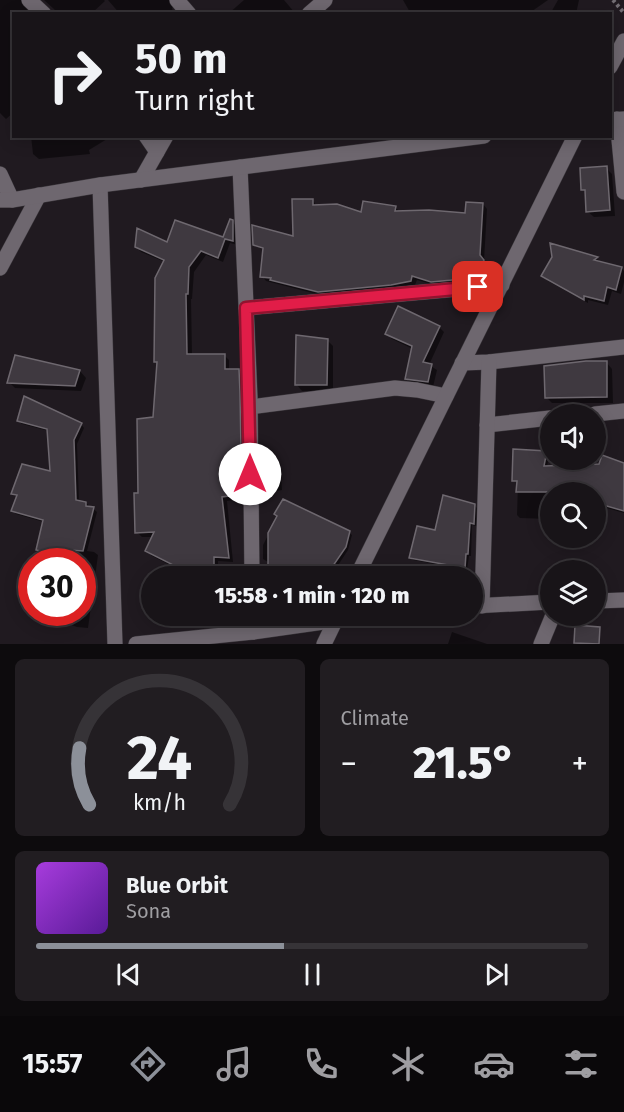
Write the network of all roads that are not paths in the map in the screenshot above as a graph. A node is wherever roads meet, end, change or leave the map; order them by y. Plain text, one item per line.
1 (29, 0) edge
2 (177, 0) edge
3 (325, 4) edge
4 (42, 12) edge
5 (187, 12) edge
6 (312, 12) edge
7 (624, 41) edge
8 (612, 63) edge
9 (617, 120) edge
10 (147, 138) edge
11 (165, 138) edge
12 (458, 138) edge
13 (574, 138) edge
14 (431, 140) edge
15 (157, 152) junction
16 (240, 167) junction
17 (0, 174) edge
18 (141, 180) junction
19 (100, 185) junction
20 (624, 192) edge
21 (39, 195) junction
22 (6, 200) edge
23 (0, 267) edge
24 (502, 285) junction
25 (246, 308) junction
26 (624, 347) edge
27 (489, 362) junction
28 (462, 363) junction
29 (446, 396) junction
30 (250, 407) junction
31 (624, 411) edge
32 (606, 413) edge
33 (540, 419) edge
34 (487, 424) junction
35 (252, 566) edge
36 (362, 566) edge
37 (479, 566) edge
38 (624, 600) edge
39 (606, 601) edge
40 (540, 603) edge
41 (483, 606) edge
42 (253, 626) edge
43 (287, 626) edge
44 (333, 626) edge
45 (548, 626) edge
46 (253, 632) junction
47 (115, 644) edge
48 (136, 644) edge
49 (324, 644) edge
50 (541, 644) edge

1 - 4 street
2 - 5 street
3 - 6 street
7 - 8 street
9 - 20 street
10 - 15 street
11 - 15 street
12 - 14 street
13 - 24 street
14 - 16 street
15 - 18 street
16 - 18 street
16 - 25 street
17 - 22 street
18 - 19 street
19 - 21 street
19 - 47 street
21 - 22 street
21 - 23 street
24 - 25 street
24 - 28 street
25 - 30 street
26 - 27 street
27 - 28 street
27 - 34 street
28 - 29 street
29 - 30 street
29 - 36 street
30 - 35 street
31 - 32 street
33 - 34 street
34 - 37 street
38 - 39 street
40 - 41 street
42 - 46 street
43 - 46 street
44 - 49 street
45 - 50 street
46 - 48 street

